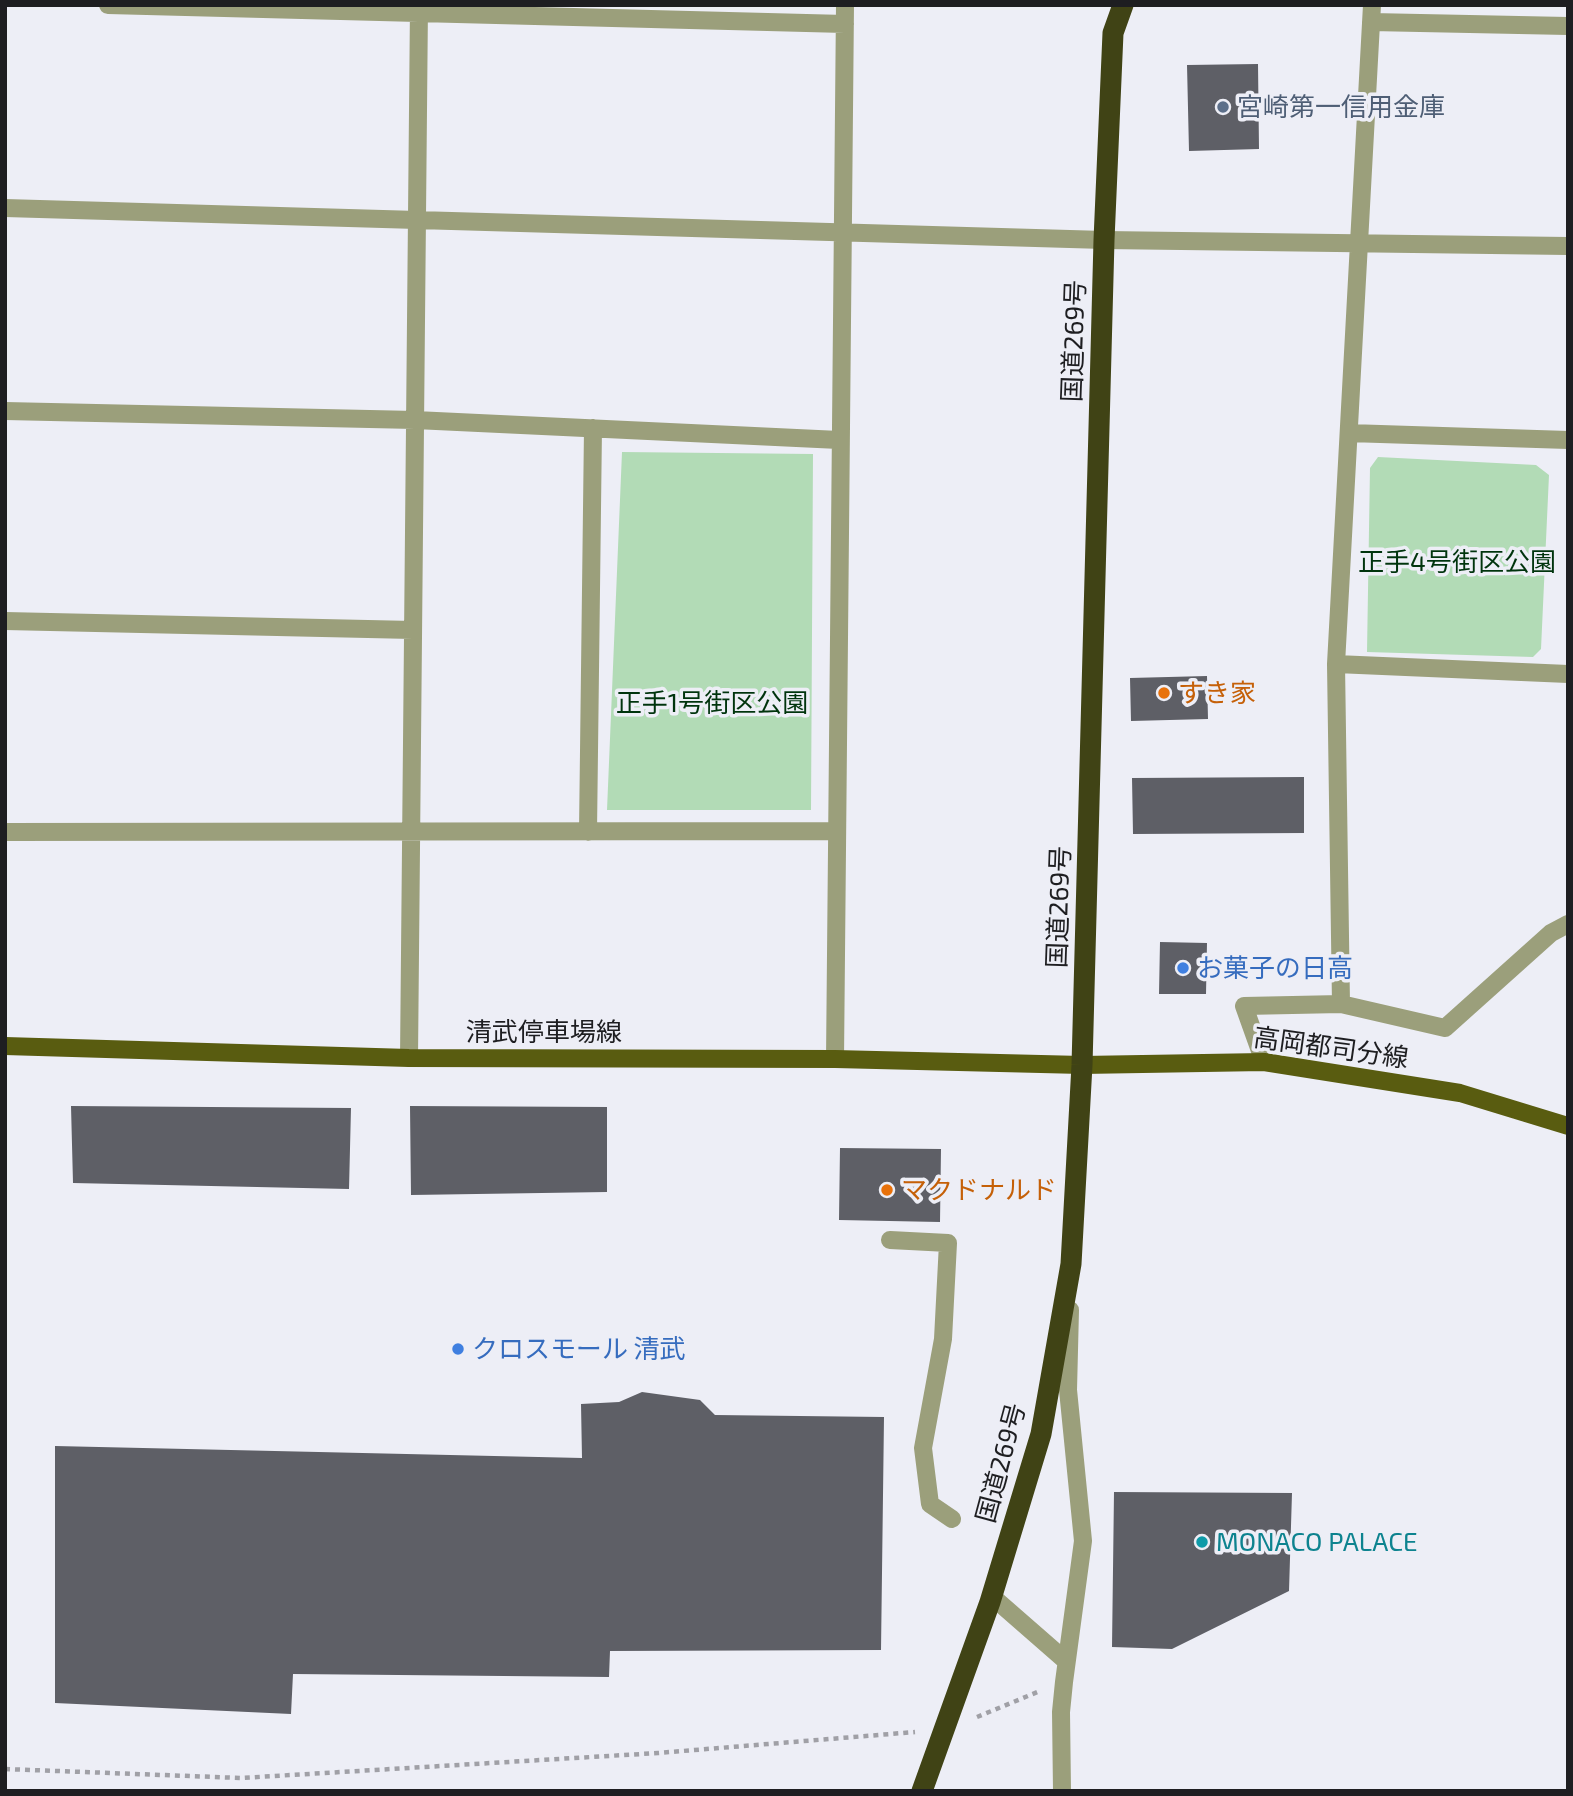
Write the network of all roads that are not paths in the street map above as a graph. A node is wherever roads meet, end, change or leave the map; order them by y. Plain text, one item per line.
1 (108, 5) edge
2 (845, 5) edge
3 (1114, 5) edge
4 (1123, 5) edge
5 (355, 8) edge
6 (419, 9) edge
7 (1371, 14) edge
8 (845, 24) junction
9 (1568, 26) edge
10 (1113, 33) junction
11 (5, 208) edge
12 (417, 220) junction
13 (841, 232) junction
14 (1104, 240) junction
15 (1359, 243) junction
16 (1568, 246) edge
17 (5, 411) edge
18 (415, 420) junction
19 (593, 428) junction
20 (1349, 433) junction
21 (839, 440) junction
22 (1568, 440) edge
23 (5, 621) edge
24 (413, 630) junction
25 (1336, 664) junction
26 (1568, 674) edge
27 (836, 831) junction
28 (5, 832) edge
29 (411, 832) junction
30 (588, 832) junction
31 (1568, 924) edge
32 (1341, 1004) junction
33 (5, 1046) edge
34 (409, 1058) junction
35 (835, 1059) junction
36 (1264, 1062) junction
37 (1082, 1065) junction
38 (1568, 1126) edge
39 (890, 1240) dead end
40 (1072, 1264) junction
41 (951, 1519) dead end
42 (990, 1602) junction
43 (1066, 1661) junction
44 (922, 1791) edge
45 (1062, 1791) edge

1 - 5 street
2 - 8 street
3 - 10 main road
4 - 10 highway, 国道269号
5 - 6 street
6 - 8 street
6 - 12 street
7 - 9 street
7 - 15 street
8 - 13 street
10 - 14 highway, 国道269号
11 - 12 street
12 - 13 street
12 - 18 street
13 - 14 street
13 - 21 street
14 - 15 street
14 - 37 highway, 国道269号
15 - 16 street
15 - 20 street
17 - 18 street
18 - 19 street
18 - 24 street
19 - 21 street
19 - 30 street
20 - 22 street
20 - 25 street
21 - 27 street
23 - 24 street
24 - 29 street
25 - 26 street
25 - 32 street
27 - 30 street
27 - 35 street
28 - 29 street
29 - 30 street
29 - 34 street
31 - 32 street
32 - 36 street
33 - 34 main road, 清武停車場線
34 - 35 main road, 清武停車場線
35 - 37 main road, 清武停車場線
36 - 37 main road, 高岡都司分線
36 - 38 main road, 高岡都司分線
37 - 40 highway, 国道269号
39 - 41 street
40 - 42 highway, 国道269号
40 - 43 street
42 - 43 street
42 - 44 highway, 国道269号
43 - 45 street

